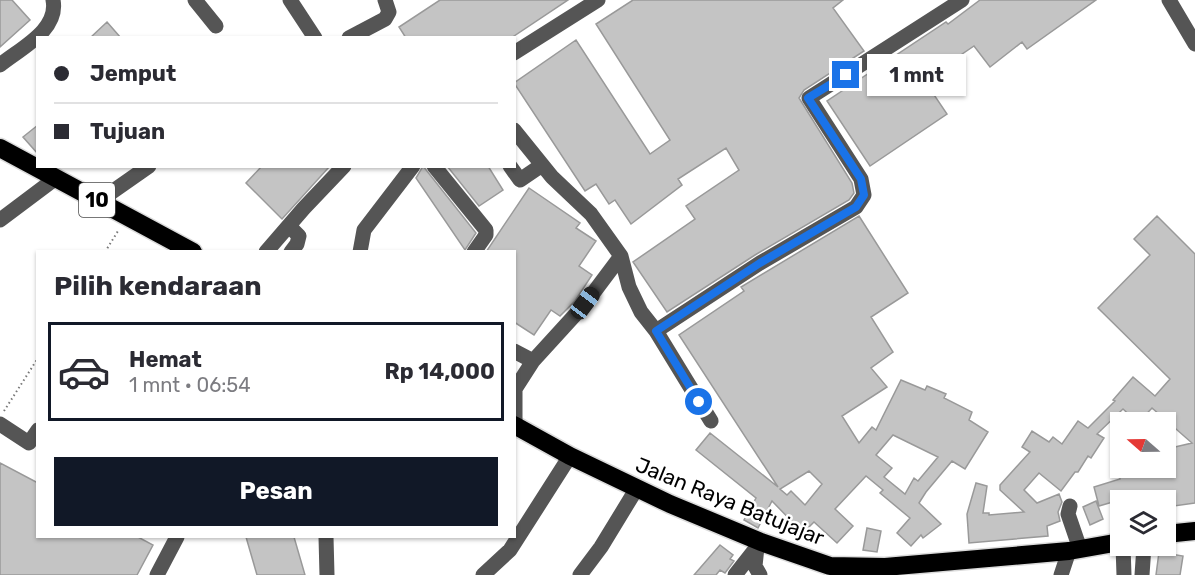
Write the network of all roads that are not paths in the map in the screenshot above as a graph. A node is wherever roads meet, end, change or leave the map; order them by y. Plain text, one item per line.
1 (53, 0) edge
2 (195, 0) edge
3 (290, 0) edge
4 (598, 0) edge
5 (962, 0) edge
6 (1169, 0) edge
7 (386, 1) edge
8 (216, 26) dead end
9 (36, 36) edge
10 (36, 36) edge
11 (314, 36) edge
12 (353, 36) edge
13 (1195, 44) edge
14 (516, 52) edge
15 (0, 65) edge
16 (516, 132) edge
17 (0, 148) edge
18 (36, 164) edge
19 (542, 165) junction
20 (42, 168) edge
21 (146, 168) edge
22 (342, 168) edge
23 (410, 168) edge
24 (437, 168) edge
25 (511, 168) edge
26 (56, 178) junction
27 (99, 201) junction
28 (0, 220) edge
29 (289, 226) junction
30 (189, 250) edge
31 (268, 250) edge
32 (292, 250) edge
33 (363, 250) edge
34 (475, 250) edge
35 (621, 256) junction
36 (656, 331) junction
37 (516, 352) edge
38 (533, 361) junction
39 (516, 387) edge
40 (711, 421) dead end
41 (0, 424) edge
42 (516, 426) edge
43 (36, 433) edge
44 (570, 456) junction
45 (637, 488) junction
46 (1070, 506) dead end
47 (1195, 531) edge
48 (1176, 533) edge
49 (176, 538) edge
50 (326, 538) edge
51 (759, 544) junction
52 (1110, 544) edge
53 (1074, 550) junction
54 (1123, 556) edge
55 (1143, 556) edge
56 (834, 571) edge
57 (884, 571) edge
58 (157, 575) edge
59 (327, 575) edge
60 (483, 575) edge
61 (580, 575) edge
62 (735, 575) edge
63 (760, 575) edge
64 (1061, 575) edge
65 (1124, 575) edge
66 (1142, 575) edge

1 - 10 street
2 - 8 street
3 - 11 street
4 - 14 street
5 - 36 street
6 - 13 street
7 - 12 street
9 - 15 street
16 - 19 street
17 - 18 highway, 10
19 - 25 street
19 - 35 street
20 - 26 highway, 10
21 - 27 street
22 - 29 street
23 - 33 street
24 - 34 street
26 - 27 highway, 10
26 - 28 street
27 - 30 highway, 10
29 - 31 street
29 - 32 street
35 - 36 street
35 - 38 street
36 - 40 street
37 - 38 street
38 - 39 street
41 - 43 street
42 - 44 highway, Jalan Raya Batujajar
44 - 45 highway, Jalan Raya Batujajar
44 - 60 street
45 - 51 highway, Jalan Raya Batujajar
45 - 61 street
46 - 53 street
47 - 48 highway
49 - 58 street
50 - 59 street
51 - 56 highway, Jalan Raya Batujajar
51 - 62 street
51 - 63 street
52 - 53 highway, Jalan Raya Batujajar
53 - 57 highway, Jalan Raya Batujajar
53 - 64 street
54 - 65 street
55 - 66 street
56 - 57 highway, Jalan Raya Batujajar

